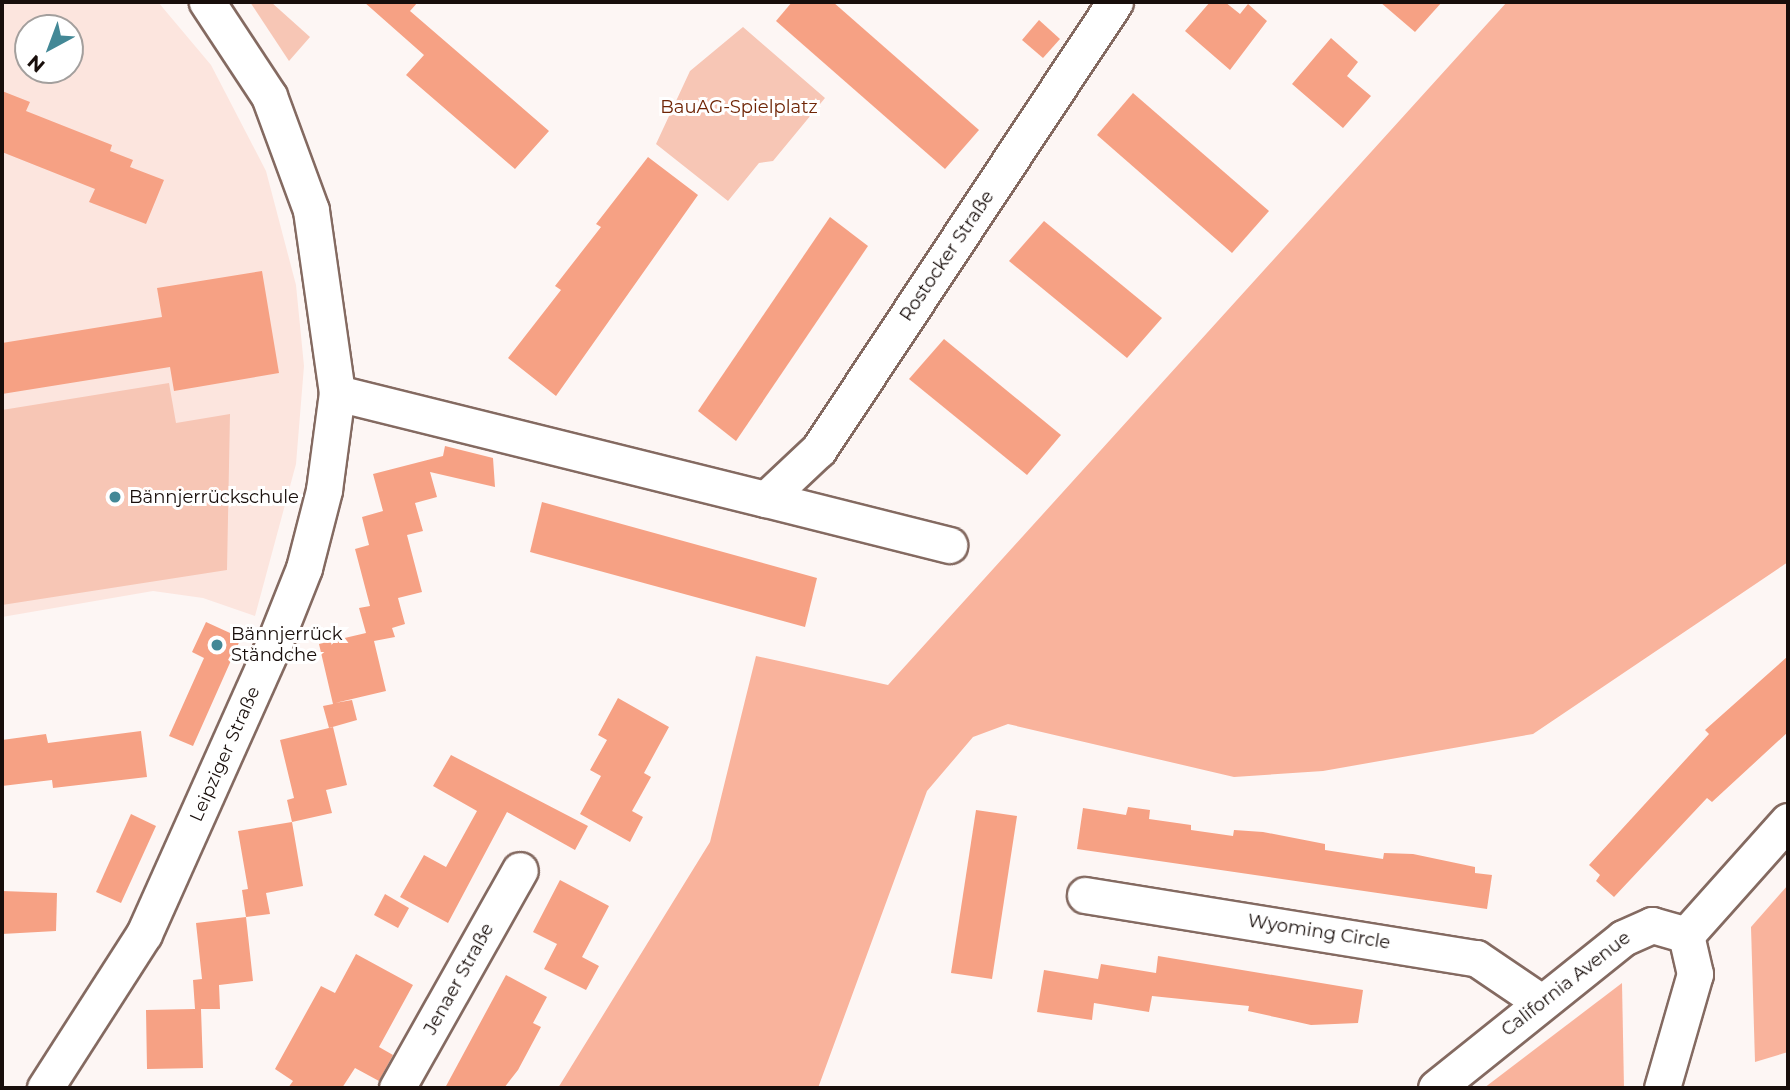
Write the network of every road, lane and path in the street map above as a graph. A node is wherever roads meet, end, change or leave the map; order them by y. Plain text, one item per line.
1 (207, 2) edge
2 (1115, 2) edge
3 (337, 394) junction
4 (766, 499) junction
5 (949, 545) dead end
6 (1788, 821) edge
7 (520, 870) dead end
8 (1085, 895) dead end
9 (1686, 935) junction
10 (1541, 1002) junction
11 (45, 1088) edge
12 (397, 1088) edge
13 (1436, 1088) edge
14 (1662, 1088) edge

1 - 3 street, Leipziger Straße
2 - 4 street, Rostocker Straße
3 - 4 street
3 - 11 street, Leipziger Straße
4 - 5 street
6 - 9 street
7 - 12 street, Jenaer Straße
8 - 10 street, Wyoming Circle
9 - 10 street, California Avenue
9 - 14 street
10 - 13 street, California Avenue

